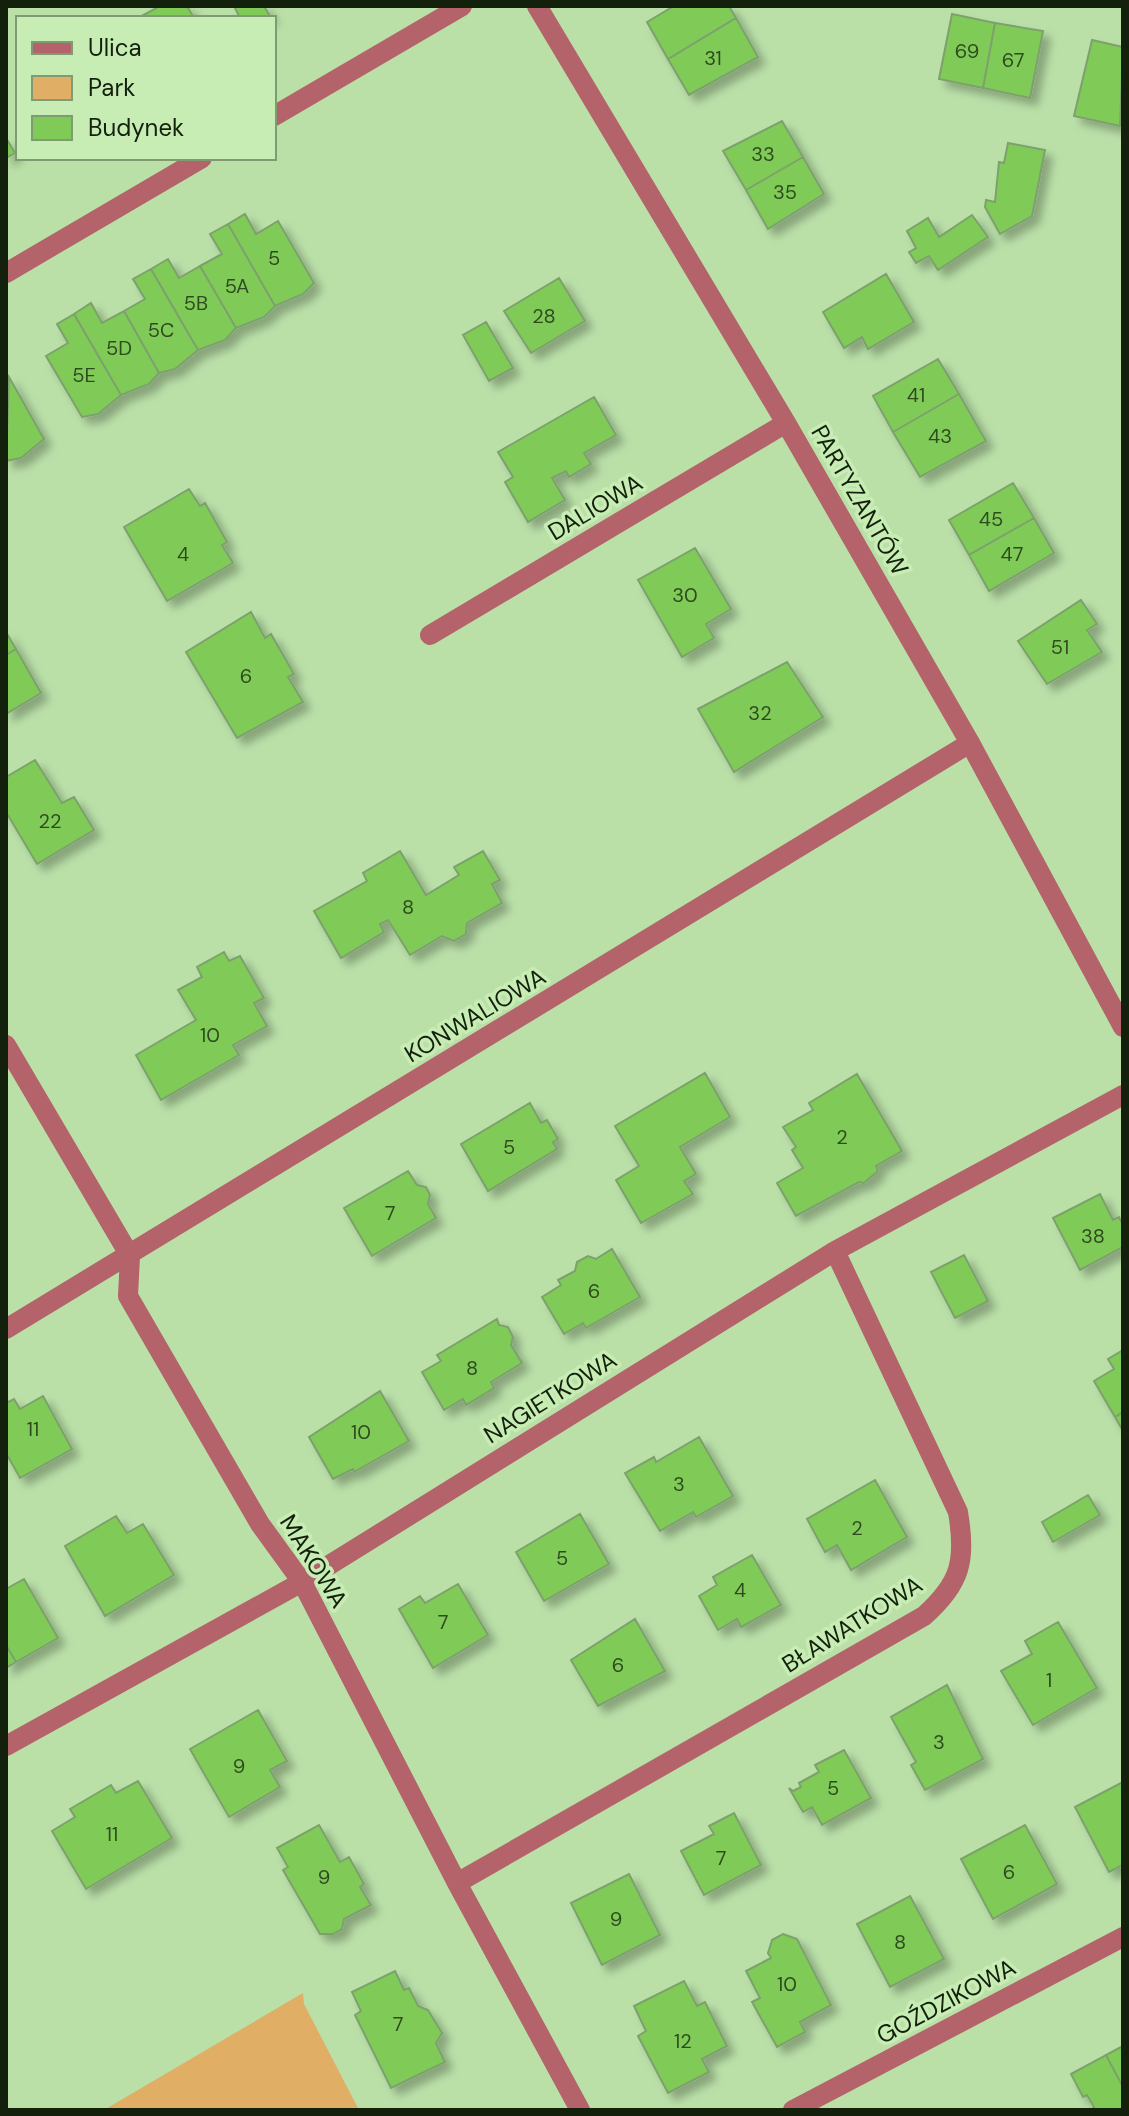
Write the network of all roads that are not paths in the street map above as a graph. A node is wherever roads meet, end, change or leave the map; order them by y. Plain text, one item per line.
1 (462, 6) edge
2 (537, 6) edge
3 (276, 115) edge
4 (199, 160) edge
5 (6, 273) edge
6 (786, 423) junction
7 (430, 635) dead end
8 (970, 743) junction
9 (1123, 1027) edge
10 (6, 1045) edge
11 (1123, 1095) edge
12 (835, 1251) junction
13 (130, 1256) junction
14 (6, 1329) edge
15 (302, 1582) junction
16 (6, 1746) edge
17 (457, 1883) junction
18 (1123, 1937) edge
19 (580, 2110) edge
20 (793, 2110) edge

1 - 3 street
2 - 6 street, PARTYZANTÓW
4 - 5 street
6 - 7 street, DALIOWA
6 - 8 street, PARTYZANTÓW
8 - 9 street, PARTYZANTÓW
8 - 13 street, KONWALIOWA
10 - 13 street
11 - 12 street, NAGIETKOWA
12 - 15 street, NAGIETKOWA
12 - 17 street, BŁAWATKOWA
13 - 14 street, KONWALIOWA
13 - 15 street, MAKOWA
15 - 16 street, NAGIETKOWA
15 - 17 street, MAKOWA
17 - 19 street, MAKOWA
18 - 20 street, GOŹDZIKOWA

